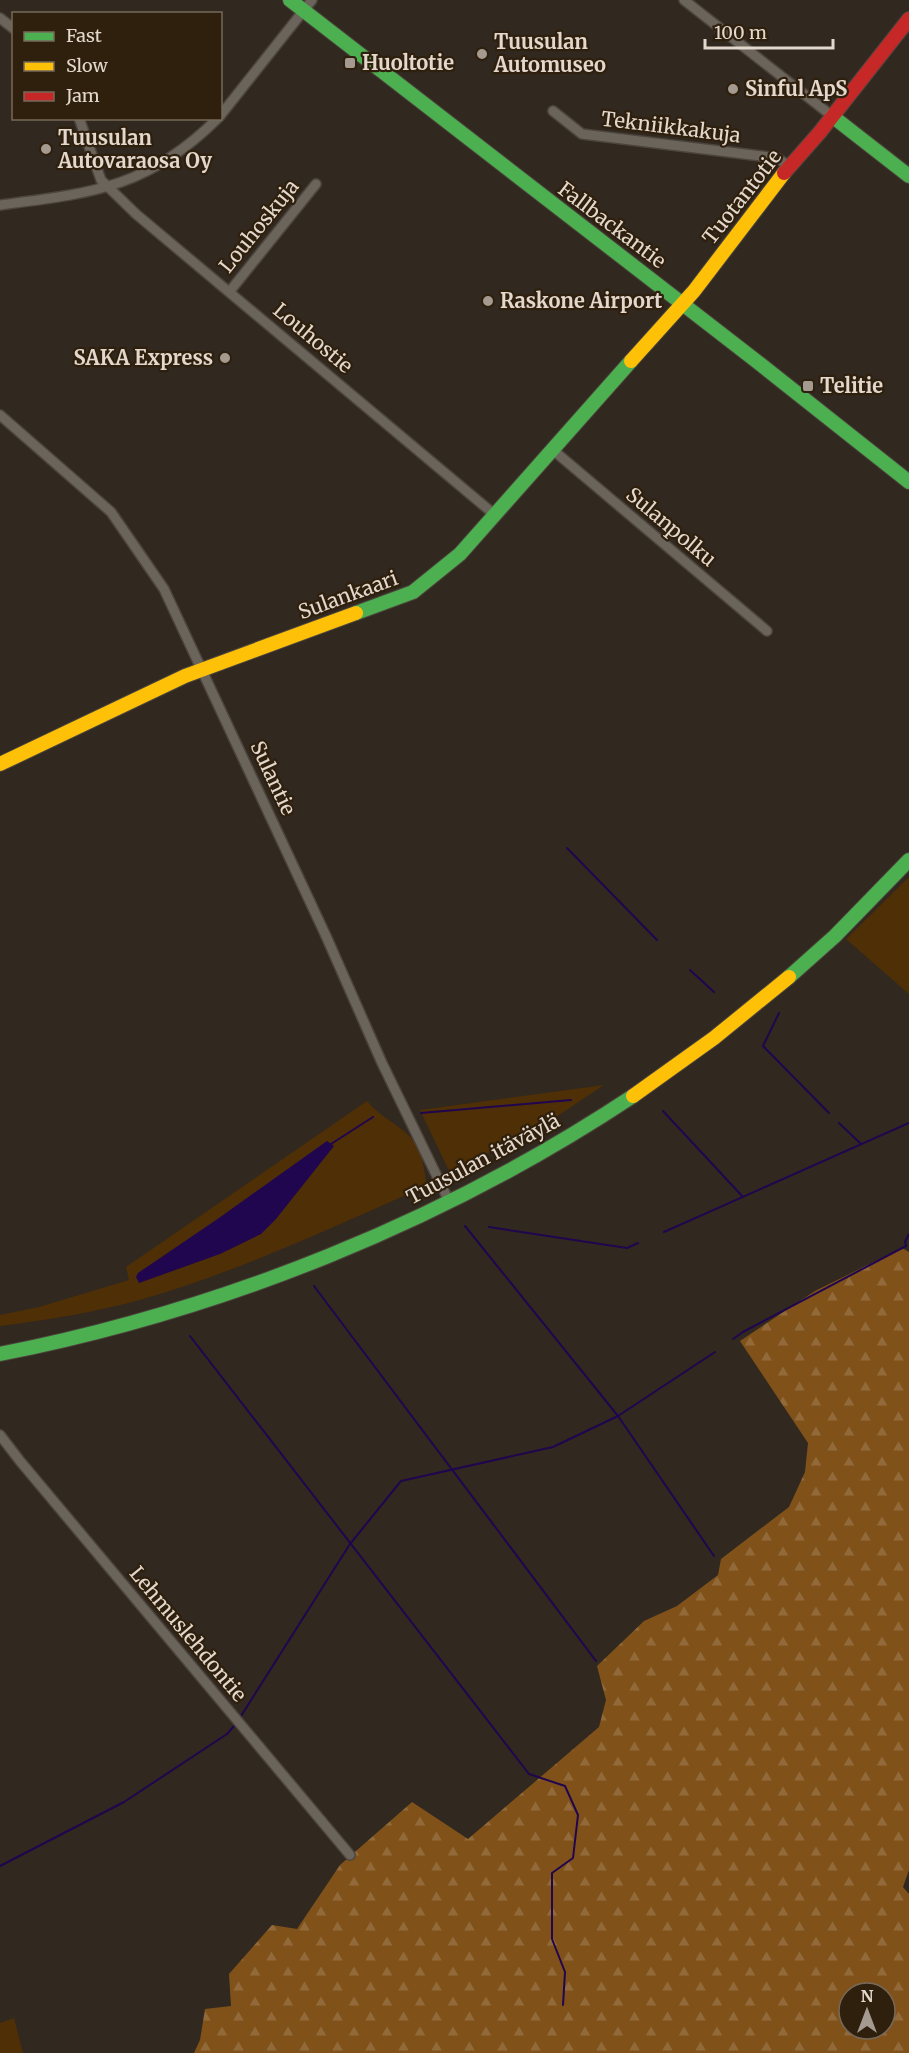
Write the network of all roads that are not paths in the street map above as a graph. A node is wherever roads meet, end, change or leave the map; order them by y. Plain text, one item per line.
1 (290, 0) edge
2 (684, 0) edge
3 (308, 5) edge
4 (909, 19) edge
5 (553, 111) dead end
6 (222, 113) edge
7 (832, 116) junction
8 (79, 120) edge
9 (216, 120) edge
10 (789, 166) junction
11 (909, 176) edge
12 (316, 184) dead end
13 (109, 188) junction
14 (0, 205) edge
15 (230, 291) junction
16 (683, 302) junction
17 (0, 415) edge
18 (553, 450) junction
19 (909, 482) edge
20 (495, 515) junction
21 (766, 631) dead end
22 (202, 671) junction
23 (0, 764) edge
24 (909, 860) edge
25 (449, 1201) junction
26 (0, 1354) edge
27 (0, 1435) edge
28 (350, 1854) dead end

1 - 3 street, Fallbackantie
2 - 7 street
3 - 6 street
3 - 16 street, Fallbackantie
4 - 7 street, Tuotantotie
5 - 10 street, Tekniikkakuja
7 - 10 street, Tuotantotie
7 - 11 street
8 - 13 street, Louhostie
9 - 13 street
10 - 16 street, Tuotantotie
12 - 15 street, Louhoskuja
13 - 14 street
13 - 15 street, Louhostie
15 - 20 street, Louhostie
16 - 18 street, Sulankaari
16 - 19 street, Fallbackantie
17 - 22 street, Sulantie
18 - 20 street, Sulankaari
18 - 21 street, Sulanpolku
20 - 22 street, Sulankaari
22 - 23 street, Sulankaari
22 - 25 street, Sulantie
24 - 25 street, Tuusulan itäväylä
25 - 26 street, Tuusulan itäväylä
27 - 28 street, Lehmuslehdontie

